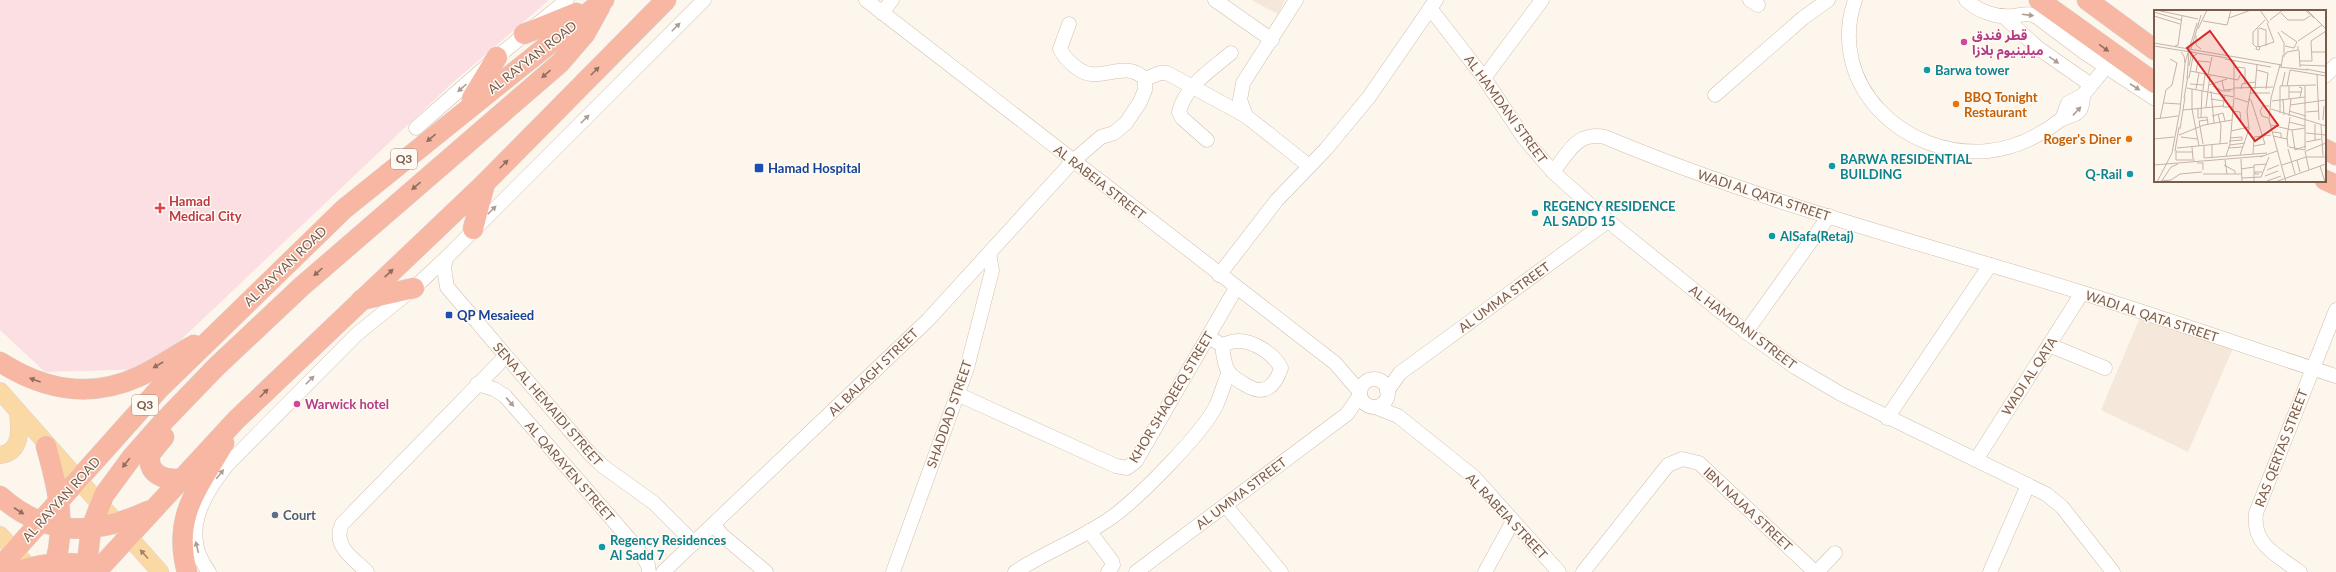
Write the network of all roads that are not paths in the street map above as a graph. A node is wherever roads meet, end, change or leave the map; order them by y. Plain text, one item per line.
1 (567, 0) edge
2 (604, 0) edge
3 (666, 0) edge
4 (704, 0) edge
5 (866, 0) edge
6 (892, 0) edge
7 (1215, 0) edge
8 (1296, 0) edge
9 (1542, 0) edge
10 (1828, 0) edge
11 (1855, 0) edge
12 (1966, 0) edge
13 (2039, 0) edge
14 (2087, 0) edge
15 (1433, 4) edge
16 (882, 13) junction
17 (2003, 16) junction
18 (1069, 24) dead end
19 (2082, 33) junction
20 (524, 34) junction
21 (1272, 40) junction
22 (2154, 49) edge
23 (1231, 53) dead end
24 (2085, 53) junction
25 (497, 57) junction
26 (2336, 65) edge
27 (2106, 67) junction
28 (2326, 75) edge
29 (1484, 78) junction
30 (1145, 79) junction
31 (2154, 82) edge
32 (1191, 87) junction
33 (2087, 90) junction
34 (1715, 95) dead end
35 (2154, 98) edge
36 (1246, 116) junction
37 (454, 119) junction
38 (416, 128) dead end
39 (1207, 140) dead end
40 (1073, 161) junction
41 (1309, 166) junction
42 (1553, 172) junction
43 (484, 183) junction
44 (1829, 216) junction
45 (1608, 221) junction
46 (473, 229) junction
47 (989, 253) junction
48 (446, 258) junction
49 (1990, 265) junction
50 (1219, 275) junction
51 (417, 285) junction
52 (301, 287) junction
53 (447, 287) junction
54 (1236, 288) junction
55 (2082, 293) junction
56 (361, 300) junction
57 (2336, 310) edge
58 (216, 332) junction
59 (1746, 332) junction
60 (1208, 337) junction
61 (1222, 345) junction
62 (2049, 346) junction
63 (506, 356) junction
64 (0, 362) edge
65 (1335, 363) junction
66 (2106, 368) dead end
67 (2313, 369) junction
68 (1229, 372) junction
69 (1400, 373) junction
70 (2336, 376) edge
71 (1374, 380) junction
72 (477, 384) junction
73 (0, 391) edge
74 (1387, 393) junction
75 (956, 394) junction
76 (1360, 394) junction
77 (1373, 407) junction
78 (18, 413) junction
79 (1347, 414) junction
80 (1398, 416) junction
81 (1887, 418) junction
82 (236, 420) junction
83 (46, 446) junction
84 (0, 455) edge
85 (1976, 460) junction
86 (180, 479) junction
87 (78, 481) junction
88 (2028, 485) junction
89 (0, 496) edge
90 (60, 500) junction
91 (100, 505) junction
92 (1225, 505) junction
93 (1513, 521) junction
94 (40, 522) junction
95 (714, 525) junction
96 (61, 528) junction
97 (91, 529) junction
98 (122, 530) junction
99 (1089, 531) junction
100 (0, 535) edge
101 (694, 543) junction
102 (15, 551) junction
103 (1835, 553) dead end
104 (0, 567) edge
105 (53, 567) edge
106 (25, 570) edge
107 (95, 570) edge
108 (160, 572) edge
109 (187, 572) edge
110 (209, 572) edge
111 (367, 572) edge
112 (650, 572) edge
113 (663, 572) edge
114 (766, 572) edge
115 (893, 572) edge
116 (1015, 572) edge
117 (1108, 572) edge
118 (1136, 572) edge
119 (1281, 572) edge
120 (1485, 572) edge
121 (1559, 572) edge
122 (1584, 572) edge
123 (1816, 572) edge
124 (1990, 572) edge
125 (2113, 572) edge
126 (2300, 572) edge

1 - 20 street, AL RAYYAN ROAD
2 - 20 highway
2 - 37 highway, AL RAYYAN ROAD / Q3
2 -> 52 highway
43 -> 3 highway
46 -> 4 street
5 - 16 street, AL RABEIA STREET
6 - 16 street
7 - 21 street
8 - 21 street
9 - 29 street
10 - 34 street
11 - 33 street
12 - 17 street
13 - 19 highway
14 - 22 highway
15 - 29 street, AL HAMDANI STREET
15 - 41 street
16 - 40 street, AL RABEIA STREET
17 -> 24 street
17 -> 33 street
18 - 30 street
19 - 24 highway
19 -> 31 highway
20 - 25 street, AL RAYYAN ROAD
21 - 36 street
23 - 32 street
24 - 27 street
25 - 37 highway
25 -> 38 street, AL RAYYAN ROAD
26 - 28 street
27 - 33 street
27 -> 35 street
29 - 42 street, AL HAMDANI STREET
30 - 32 street
30 - 40 street, AL BALAGH STREET
32 - 36 street
32 - 39 street
36 - 41 street
37 -> 58 highway, AL RAYYAN ROAD / Q3
40 - 47 street, AL BALAGH STREET
40 - 50 street, AL RABEIA STREET
41 - 50 street
42 - 44 street, WADI AL QATA STREET
42 - 45 street, AL HAMDANI STREET
43 - 46 highway
56 -> 43 highway
44 - 49 street, WADI AL QATA STREET
44 - 59 street
45 - 59 street, AL HAMDANI STREET
45 - 69 street, AL UMMA STREET
46 - 48 street
47 - 75 street, SHADDAD STREET
47 - 95 street, AL BALAGH STREET
48 - 51 street
48 - 53 street
49 - 55 street, WADI AL QATA STREET
49 - 81 street
50 - 54 street, AL RABEIA STREET
51 - 53 street
51 - 56 highway
110 -> 51 street
52 - 86 highway
52 -> 91 highway
53 - 63 street, SENA AL HEMAIDI STREET
54 - 60 street, KHOR SHAQEEQ STREET
54 - 65 street, AL RABEIA STREET
55 - 62 street, WADI AL QATA
55 - 67 street, WADI AL QATA STREET
82 -> 56 highway
57 - 67 street, RAS QERTAS STREET
58 -> 64 highway
58 - 87 highway, AL RAYYAN ROAD / Q3
59 - 81 street, AL HAMDANI STREET
60 - 61 street
60 - 75 street, KHOR SHAQEEQ STREET
61 - 68 street
61 - 68 street
62 - 66 street
62 - 85 street, WADI AL QATA
63 - 72 street
63 - 101 street, SENA AL HEMAIDI STREET
65 - 71 street, AL RABEIA STREET
65 - 76 street, AL RABEIA STREET
67 - 70 street, WADI AL QATA STREET
67 - 126 street, RAS QERTAS STREET
68 - 99 street
69 - 71 street, AL UMMA STREET
69 - 74 street, AL UMMA STREET
71 - 74 street
71 - 76 street
72 - 111 street
72 -> 112 street, AL QARAYEN STREET
73 - 78 main road
74 - 77 street
74 - 80 street, AL RABEIA STREET
75 - 115 street, SHADDAD STREET
76 - 77 street
76 - 79 street, AL UMMA STREET
77 - 79 street, AL UMMA STREET
77 - 80 street, AL RABEIA STREET
78 - 83 main road
78 - 84 main road
79 - 92 street, AL UMMA STREET
80 - 93 street, AL RABEIA STREET
81 - 85 street, AL HAMDANI STREET
82 - 86 highway
82 - 109 highway
83 - 87 main road
83 - 90 highway
85 - 88 street, AL HAMDANI STREET
86 - 98 highway
87 - 90 highway, AL RAYYAN ROAD / Q3
87 - 91 main road
88 - 124 street
88 - 125 street, AL HAMDANI STREET
89 -> 94 highway
90 - 94 highway, AL RAYYAN ROAD / Q3
90 - 96 highway
91 - 97 highway
91 - 98 main road
92 - 118 street, AL UMMA STREET
92 - 119 street
93 - 120 street
93 - 121 street, AL RABEIA STREET
94 - 96 highway
94 - 102 highway, AL RAYYAN ROAD / Q3
95 - 101 street, AL BALAGH STREET
95 - 114 street
96 - 97 highway
96 - 105 highway
97 - 98 highway
97 - 107 highway
98 - 107 highway
108 -> 98 main road
99 - 116 street
99 - 117 street
100 - 102 main road
101 - 113 street, AL BALAGH STREET
102 - 104 highway, AL RAYYAN ROAD / Q3
102 - 106 main road
103 - 123 street, IBN NAJAA STREET
105 - 106 highway
105 - 107 highway
122 - 123 street, IBN NAJAA STREET

